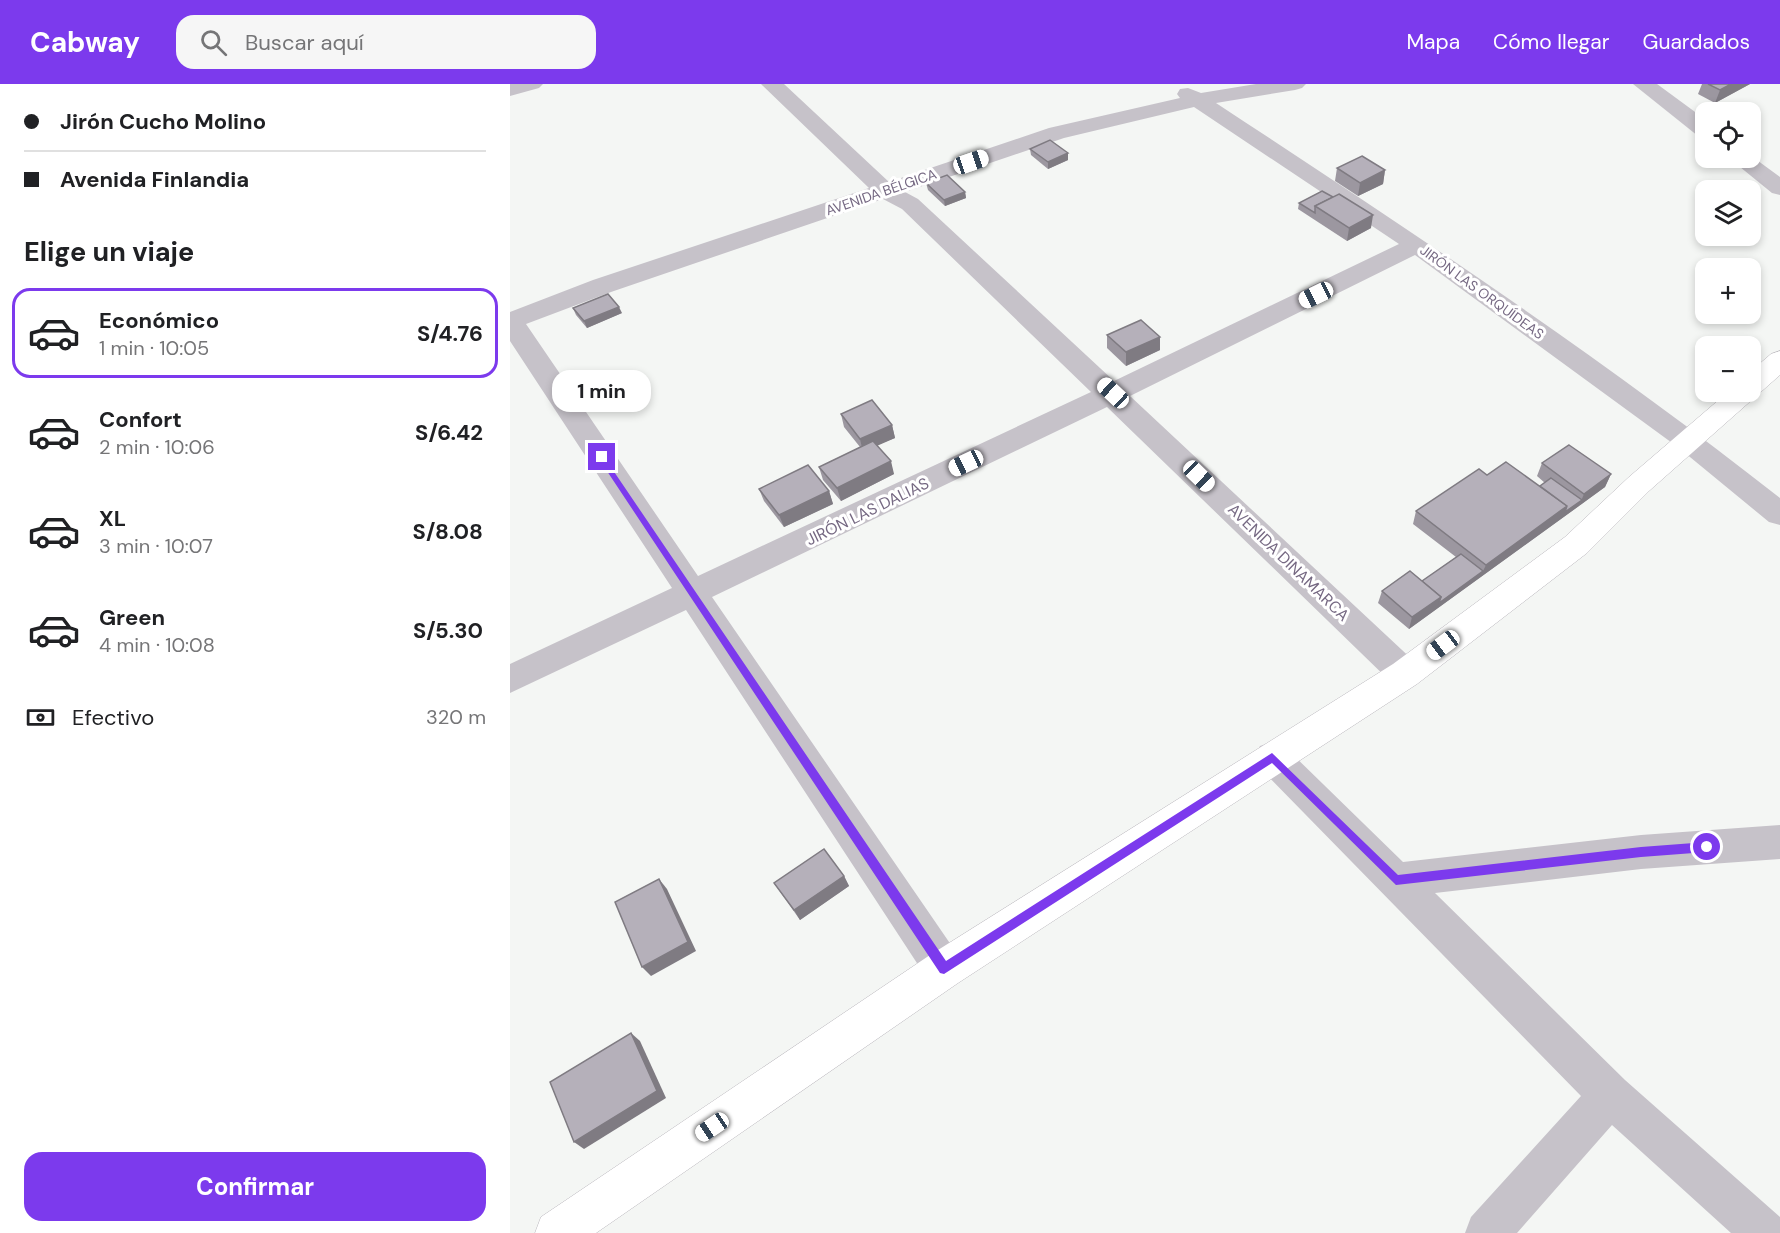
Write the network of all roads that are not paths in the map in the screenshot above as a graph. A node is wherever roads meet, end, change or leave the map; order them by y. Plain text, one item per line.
1 (772, 84) edge
2 (797, 84) edge
3 (1174, 84) edge
4 (1295, 84) edge
5 (1644, 84) edge
6 (1197, 100) junction
7 (1695, 123) edge
8 (1753, 168) edge
9 (1780, 188) edge
10 (900, 193) junction
11 (1417, 245) junction
12 (510, 321) edge
13 (1780, 360) edge
14 (1761, 377) edge
15 (1113, 393) junction
16 (1734, 402) edge
17 (1689, 441) junction
18 (1780, 514) edge
19 (694, 593) junction
20 (1406, 674) junction
21 (510, 679) edge
22 (1272, 757) junction
23 (1780, 842) edge
24 (1396, 880) junction
25 (944, 969) junction
26 (1610, 1095) junction
27 (557, 1233) edge
28 (1487, 1233) edge
29 (1764, 1233) edge

1 - 10 street, AVENIDA DINAMARCA
2 - 10 street, AVENIDA DINAMARCA
3 - 6 street, JIRÓN LAS ORQUÍDEAS
4 - 6 street, AVENIDA BÉLGICA
5 - 7 street
6 - 10 street, AVENIDA BÉLGICA
6 - 11 street, JIRÓN LAS ORQUÍDEAS
8 - 9 street
10 - 12 street, AVENIDA BÉLGICA
10 - 15 street, AVENIDA DINAMARCA
11 - 15 street, JIRÓN LAS DALIAS
11 - 17 street, JIRÓN LAS ORQUÍDEAS
12 - 19 street
13 - 14 highway
15 - 19 street, JIRÓN LAS DALIAS
15 - 20 street, AVENIDA DINAMARCA
16 - 17 highway
17 - 18 street, JIRÓN LAS ORQUÍDEAS
17 - 20 highway
19 - 21 street, JIRÓN LAS DALIAS
19 - 25 street
20 - 22 highway
22 - 24 street
22 - 25 highway
23 - 24 street
24 - 26 street
25 - 27 highway
26 - 28 street
26 - 29 street

